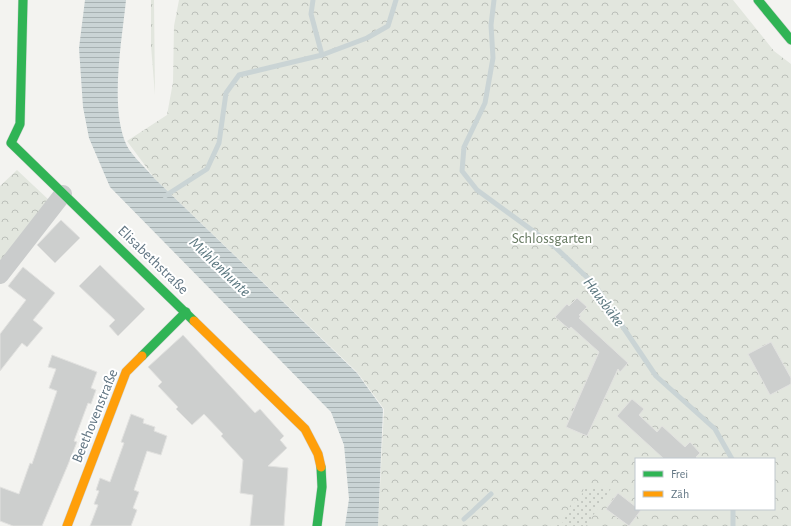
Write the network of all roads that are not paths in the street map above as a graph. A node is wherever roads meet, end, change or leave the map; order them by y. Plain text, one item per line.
1 (23, 0) edge
2 (758, 0) edge
3 (791, 40) edge
4 (6, 141) edge
5 (63, 194) junction
6 (0, 275) edge
7 (186, 312) junction
8 (67, 526) edge
9 (316, 526) edge

1 - 4 street, Elisabethstraße
2 - 3 street
4 - 5 street, Elisabethstraße
5 - 6 street
5 - 7 street, Elisabethstraße
7 - 8 street, Beethovenstraße
7 - 9 street, Elisabethstraße

